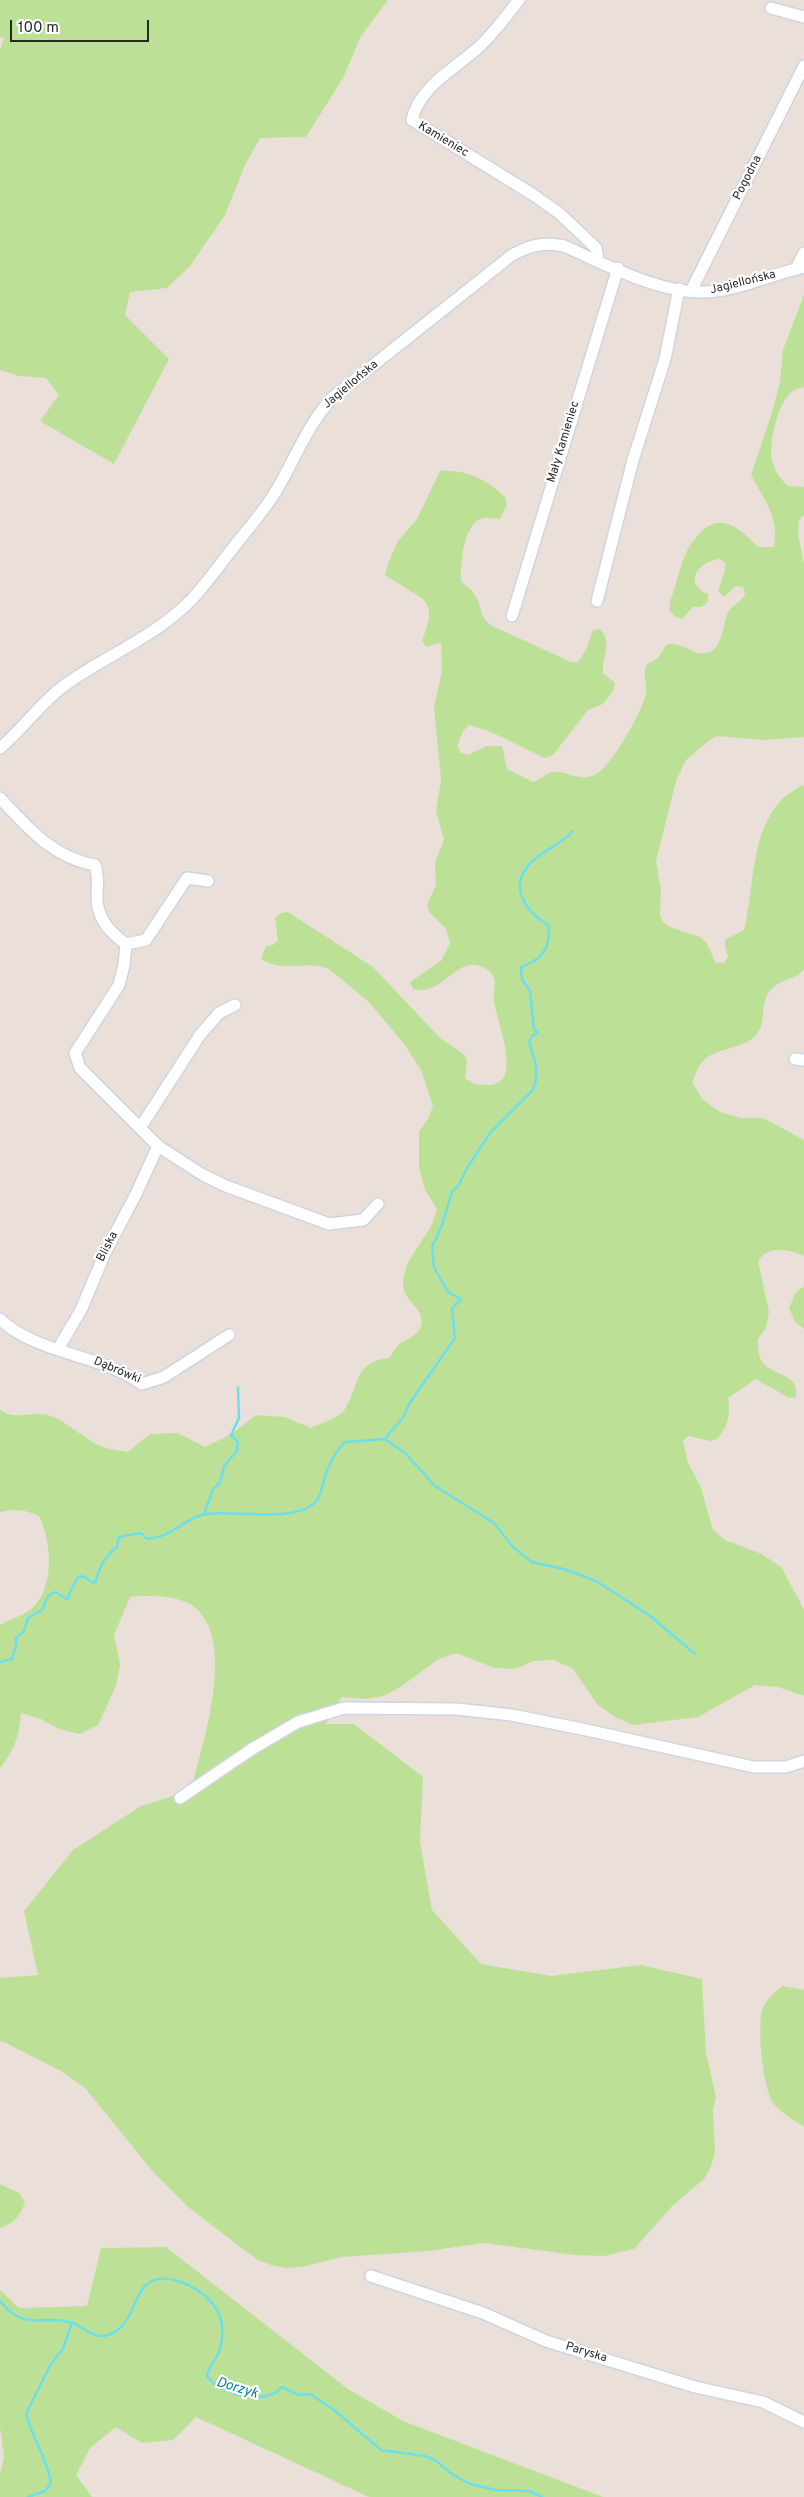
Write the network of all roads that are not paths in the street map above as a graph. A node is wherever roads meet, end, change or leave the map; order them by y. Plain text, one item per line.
1 (519, 0) edge
2 (771, 8) dead end
3 (804, 17) edge
4 (804, 66) edge
5 (804, 253) edge
6 (598, 260) junction
7 (618, 268) junction
8 (800, 268) edge
9 (679, 289) junction
10 (691, 291) junction
11 (597, 601) dead end
12 (512, 616) dead end
13 (1, 745) edge
14 (0, 798) edge
15 (208, 881) dead end
16 (126, 944) junction
17 (235, 1005) dead end
18 (140, 1128) junction
19 (158, 1146) junction
20 (378, 1204) dead end
21 (0, 1319) edge
22 (230, 1335) dead end
23 (58, 1349) junction
24 (804, 1761) edge
25 (180, 1798) dead end
26 (370, 2276) dead end
27 (804, 2422) edge

1 - 6 street, Kamieniec
2 - 3 street
4 - 10 street, Pogodna
5 - 8 street
6 - 7 street, Jagiellońska
6 - 13 street, Jagiellońska
7 - 9 street, Jagiellońska
7 - 12 street, Mały Kamieniec
8 - 10 street, Jagiellońska
9 - 10 street, Jagiellońska
9 - 11 street
14 - 16 street
15 - 16 street
16 - 18 street
17 - 18 street
18 - 19 street
19 - 20 street
19 - 23 street, Bliska
21 - 23 street, Dąbrówki
22 - 23 street, Dąbrówki
24 - 25 street
26 - 27 street, Paryska

